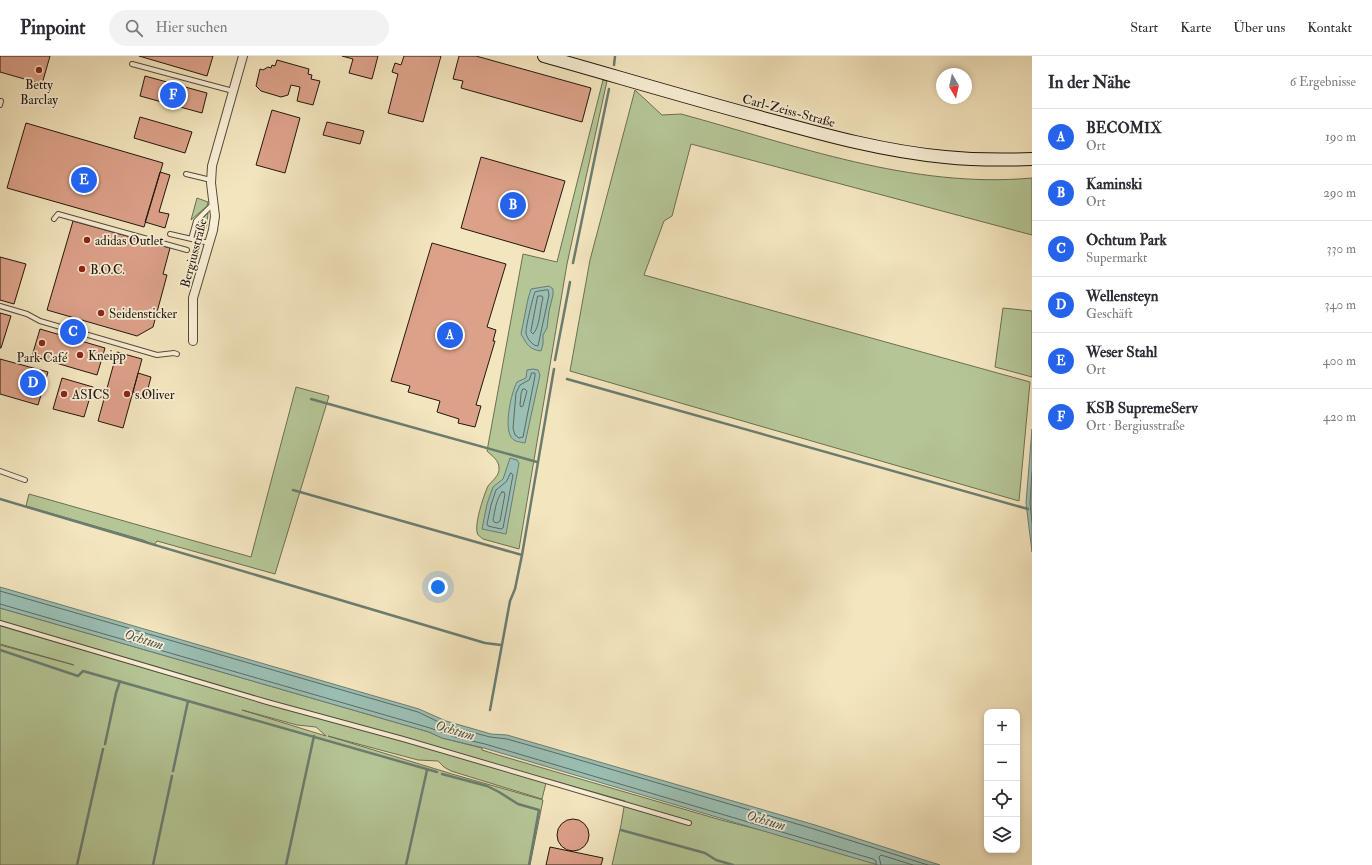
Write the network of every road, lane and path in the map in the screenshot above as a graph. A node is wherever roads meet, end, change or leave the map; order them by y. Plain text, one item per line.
1 (243, 56) edge
2 (544, 56) edge
3 (132, 64) dead end
4 (234, 91) junction
5 (1032, 159) edge
6 (186, 174) dead end
7 (211, 180) junction
8 (213, 204) junction
9 (54, 219) dead end
10 (170, 234) dead end
11 (191, 239) junction
12 (209, 244) junction
13 (187, 250) dead end
14 (0, 306) edge
15 (193, 341) dead end
16 (177, 354) dead end
17 (0, 471) edge
18 (25, 480) dead end
19 (0, 623) edge
20 (689, 823) dead end

1 - 4 street, Bergiusstraße
2 - 5 main road, Carl-Zeiss-Straße
3 - 4 lane
4 - 7 street, Bergiusstraße
6 - 7 lane
7 - 8 street, Bergiusstraße
8 - 11 lane
8 - 12 street, Bergiusstraße
9 - 13 lane
10 - 11 lane
11 - 12 lane
12 - 15 street, Bergiusstraße
14 - 16 lane
17 - 18 lane
19 - 20 lane

